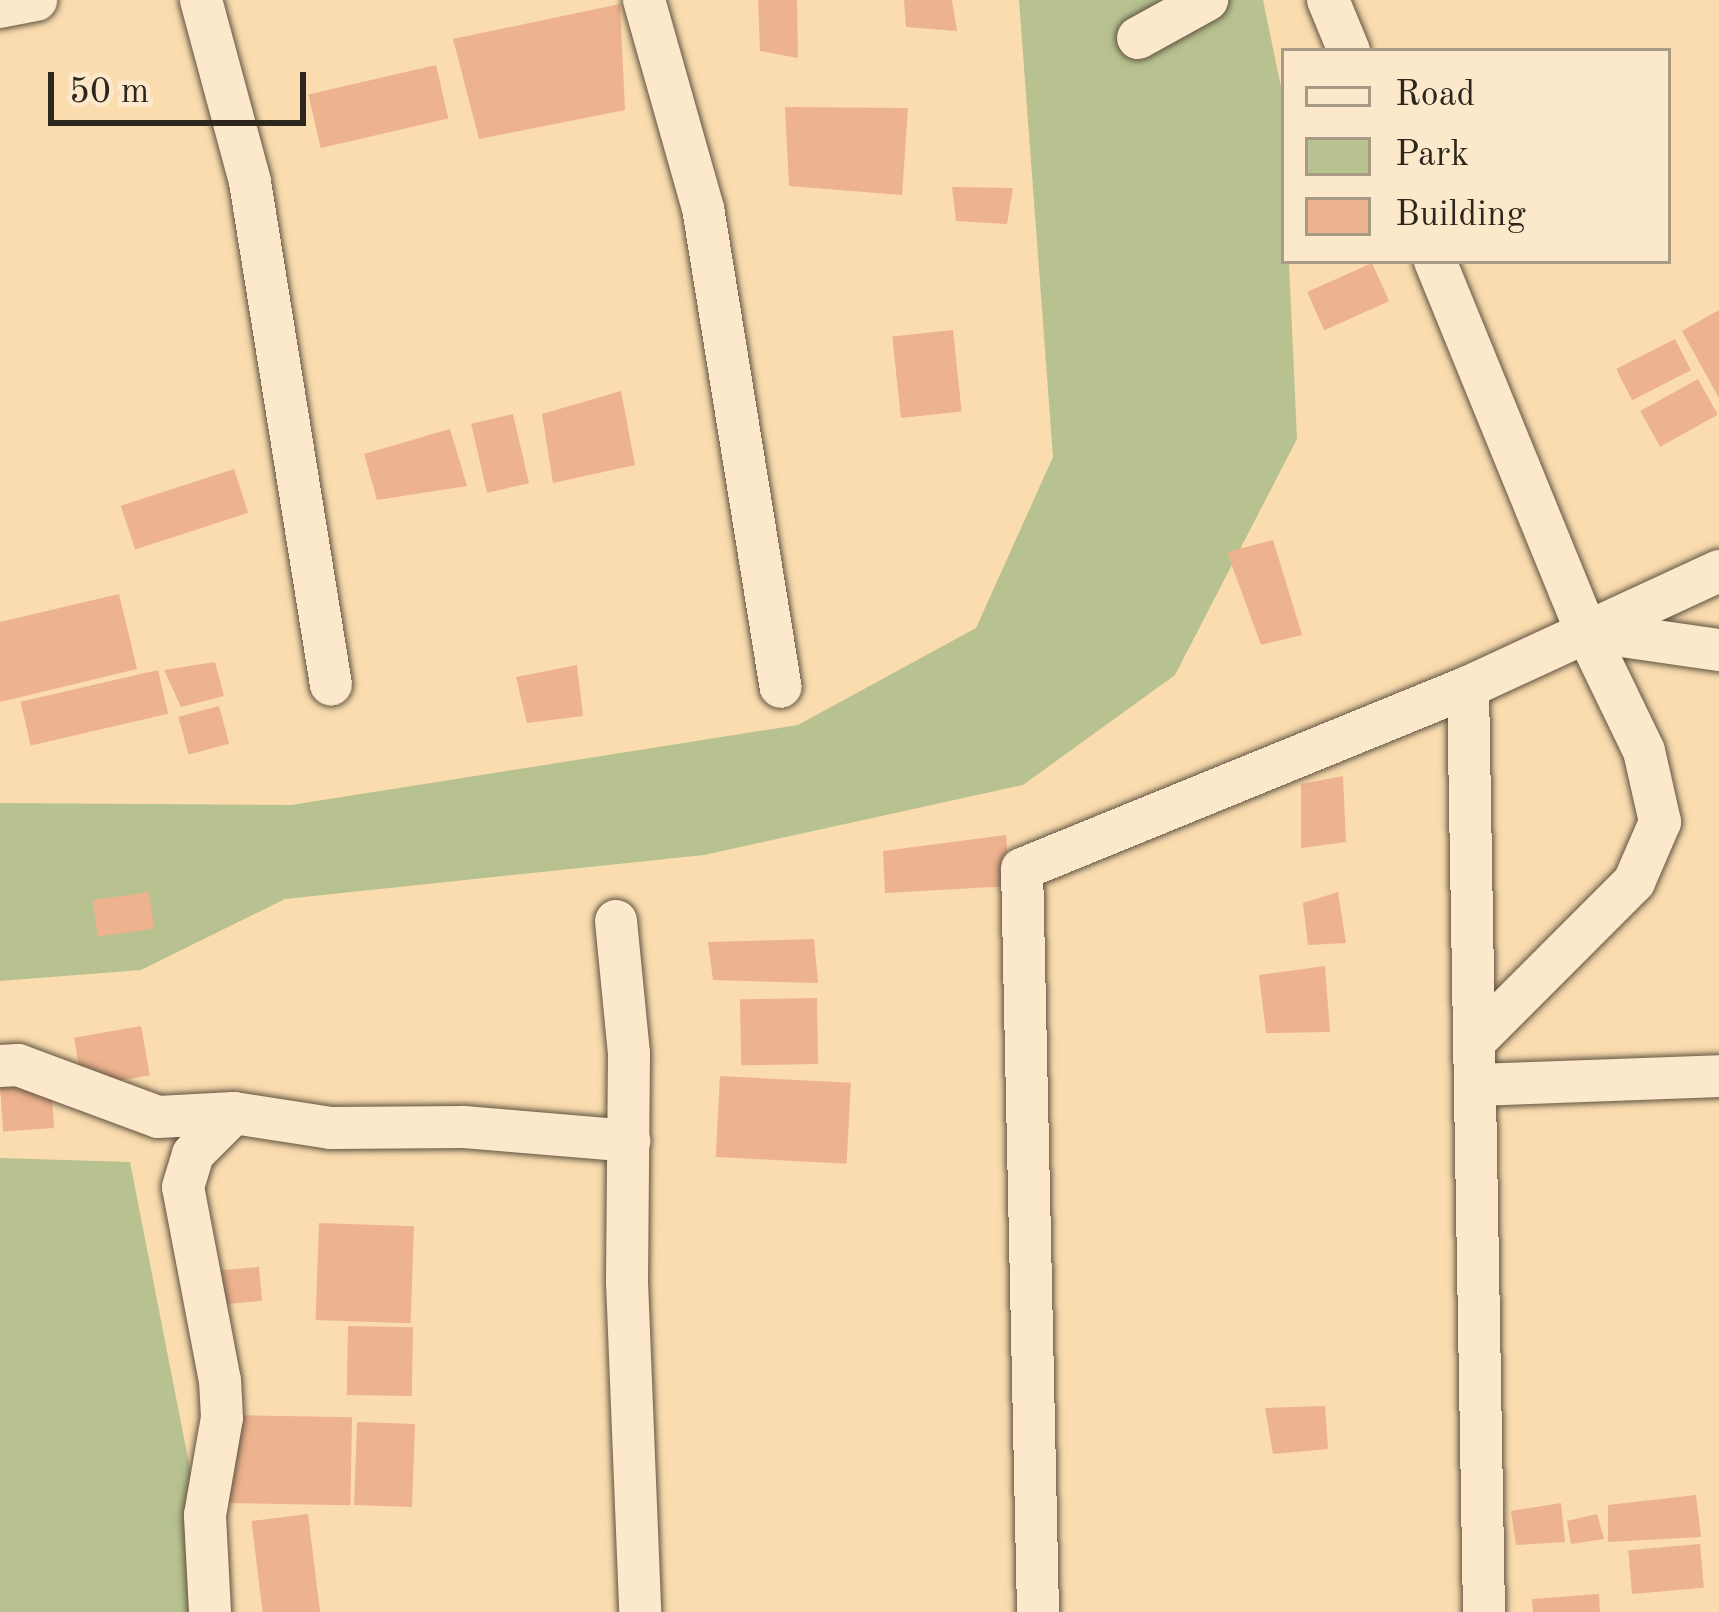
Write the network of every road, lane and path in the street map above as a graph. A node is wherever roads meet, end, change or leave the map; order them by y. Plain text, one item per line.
1 (36, 0) edge
2 (201, 0) edge
3 (644, 0) edge
4 (1207, 0) edge
5 (1328, 0) edge
6 (0, 7) edge
7 (1138, 38) dead end
8 (1347, 48) edge
9 (1436, 264) edge
10 (1719, 571) edge
11 (1586, 631) junction
12 (1719, 650) edge
13 (331, 685) dead end
14 (781, 687) dead end
15 (1468, 687) junction
16 (616, 921) dead end
17 (1477, 1040) junction
18 (0, 1066) edge
19 (1719, 1076) edge
20 (1477, 1085) junction
21 (234, 1113) junction
22 (629, 1141) junction
23 (210, 1612) edge
24 (640, 1612) edge
25 (1038, 1612) edge
26 (1484, 1612) edge

1 - 6 street
2 - 13 street
3 - 14 street
4 - 7 street
5 - 8 street
9 - 11 street
10 - 11 street
11 - 12 street
11 - 15 street
11 - 17 street
15 - 17 street
15 - 25 street
16 - 22 street
17 - 20 street
18 - 21 street
19 - 20 street
20 - 26 street
21 - 22 street
21 - 23 street
22 - 24 street

